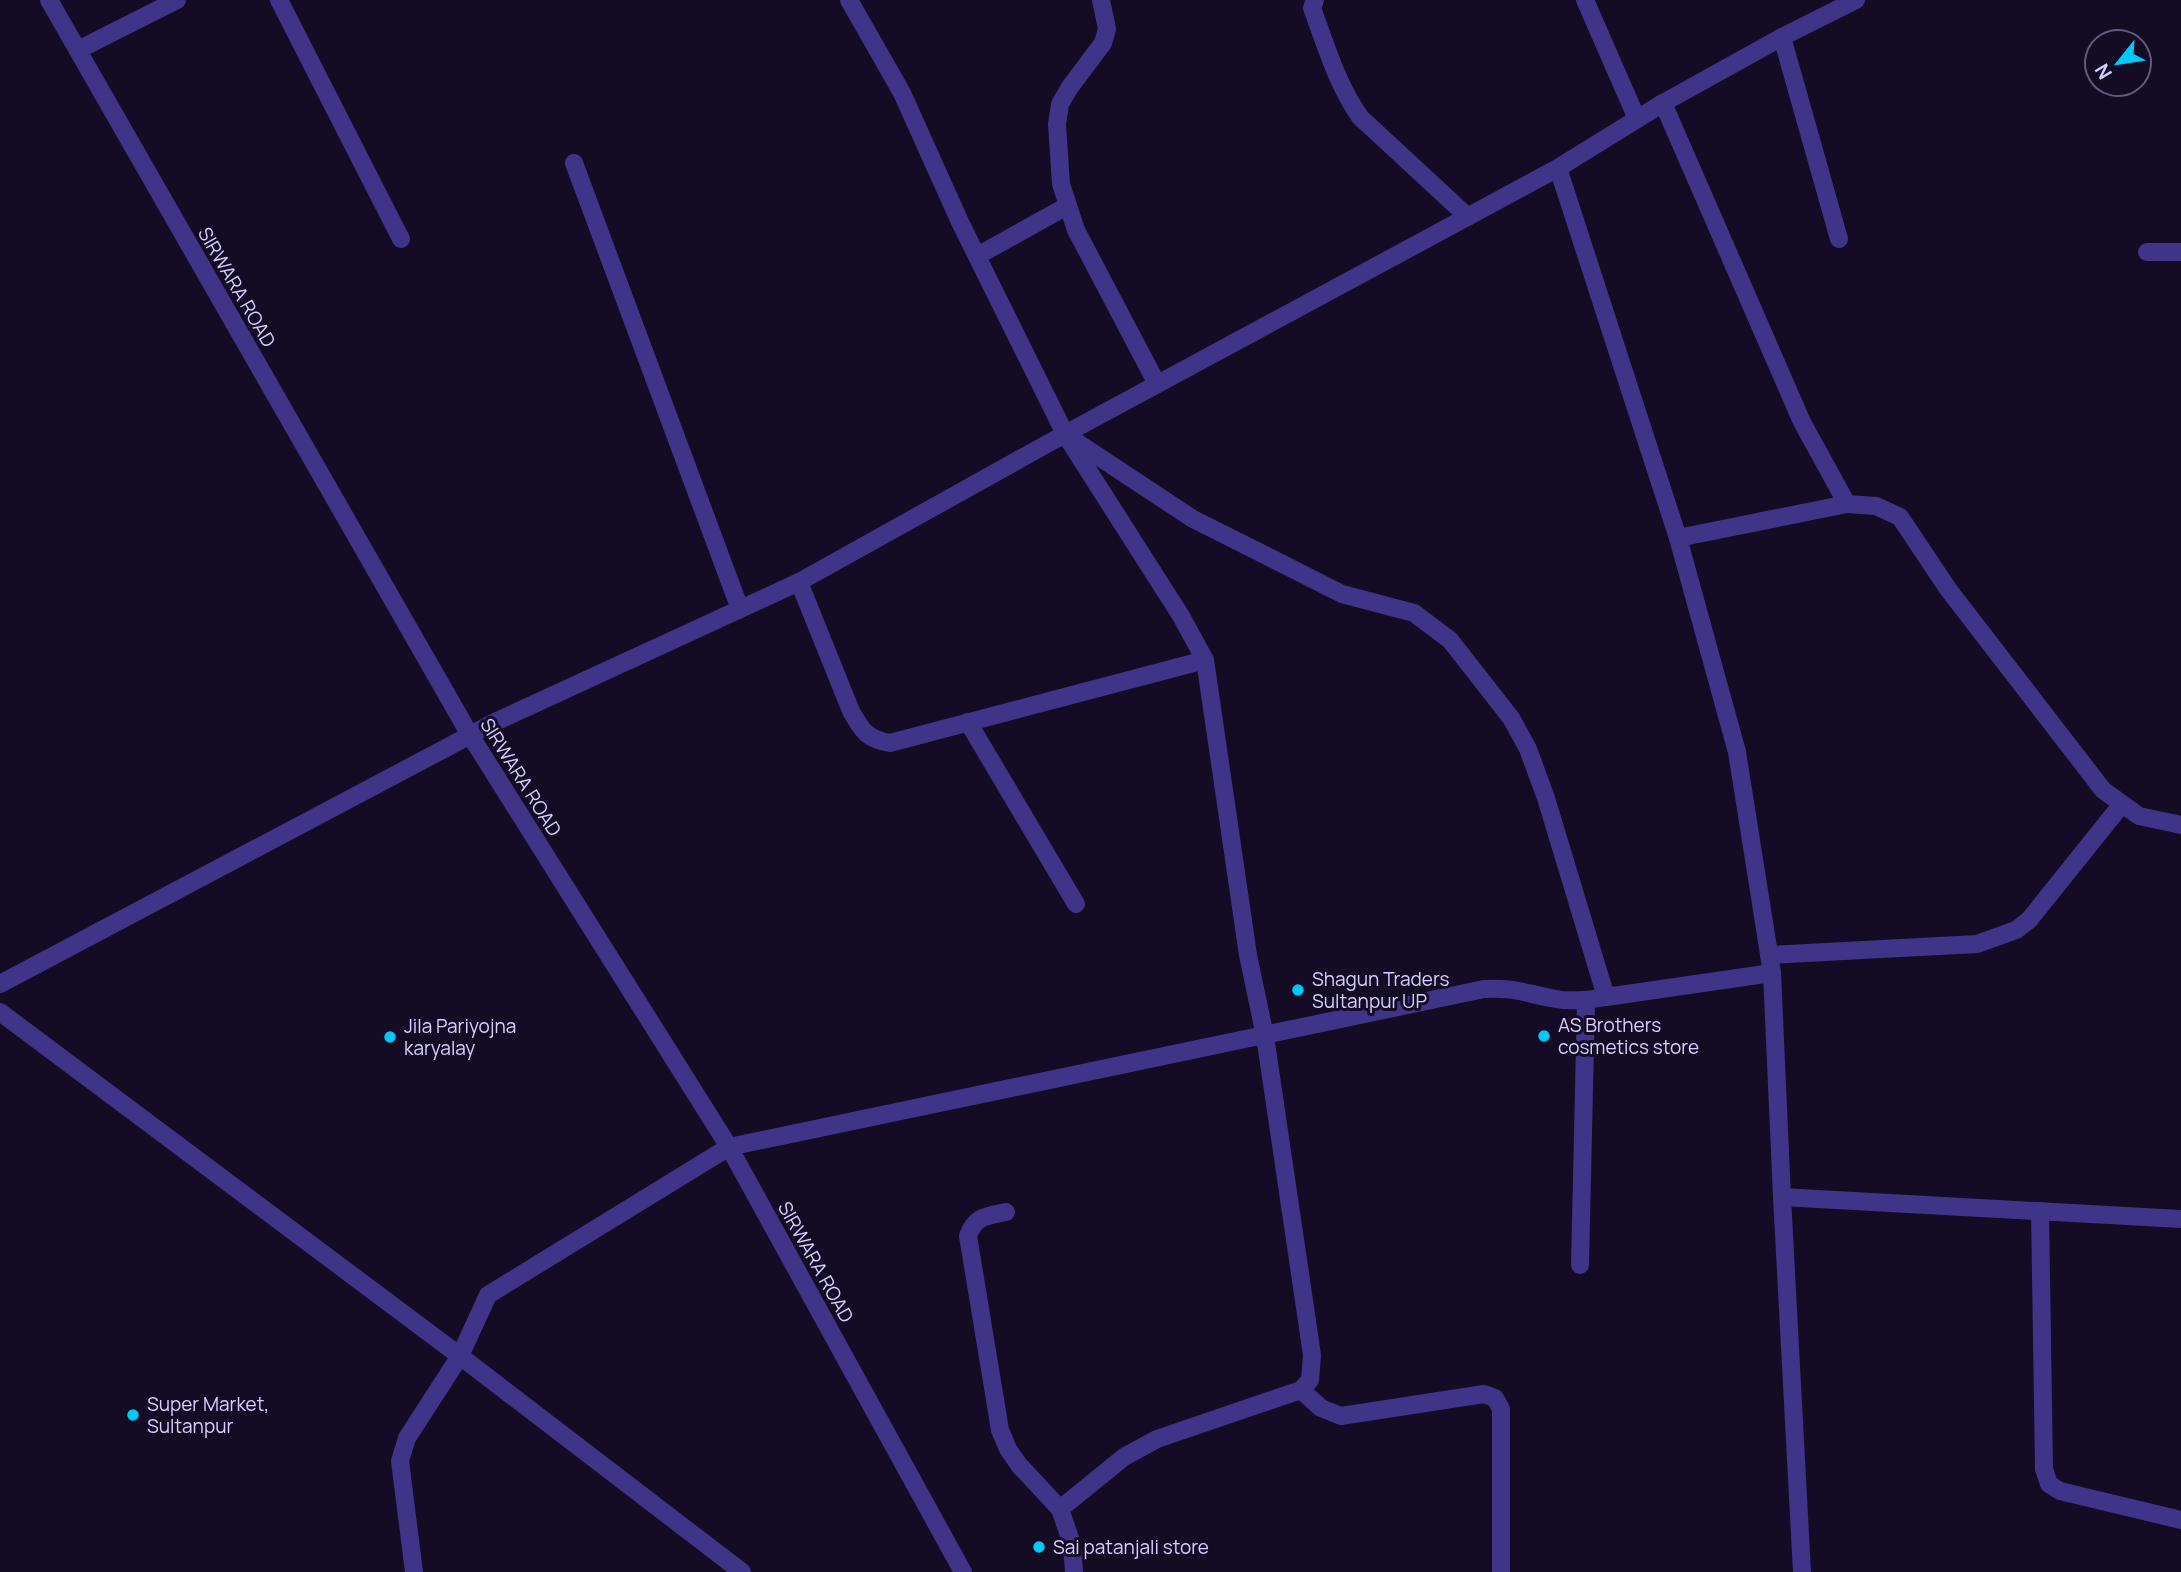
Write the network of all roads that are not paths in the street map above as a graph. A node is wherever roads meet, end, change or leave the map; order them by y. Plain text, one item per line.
1 (49, 0) edge
2 (177, 0) edge
3 (279, 0) edge
4 (849, 0) edge
5 (1101, 0) edge
6 (1315, 0) edge
7 (1585, 0) edge
8 (1856, 0) edge
9 (1782, 37) junction
10 (78, 50) junction
11 (1663, 103) junction
12 (1637, 119) junction
13 (574, 163) dead end
14 (1558, 169) junction
15 (1067, 206) junction
16 (1468, 217) junction
17 (401, 239) dead end
18 (1839, 239) dead end
19 (2147, 252) dead end
20 (2181, 253) edge
21 (977, 256) junction
22 (1157, 384) junction
23 (1065, 434) junction
24 (1847, 505) junction
25 (1678, 538) junction
26 (799, 582) junction
27 (740, 609) junction
28 (1205, 660) junction
29 (968, 723) junction
30 (470, 735) junction
31 (2122, 804) junction
32 (2181, 825) edge
33 (1076, 904) dead end
34 (1770, 964) junction
35 (0, 984) edge
36 (1606, 997) junction
37 (1586, 1001) junction
38 (0, 1013) edge
39 (1265, 1036) junction
40 (729, 1147) junction
41 (1783, 1198) junction
42 (2040, 1211) junction
43 (1006, 1212) dead end
44 (2181, 1219) edge
45 (1580, 1265) dead end
46 (460, 1356) junction
47 (1301, 1390) junction
48 (1060, 1509) junction
49 (2181, 1520) edge
50 (414, 1572) edge
51 (742, 1572) edge
52 (963, 1572) edge
53 (1074, 1572) edge
54 (1501, 1572) edge
55 (1802, 1572) edge

1 - 10 street, SIRWARA ROAD
2 - 10 street
3 - 17 street
4 - 21 street
5 - 15 street
6 - 16 street
7 - 12 street
8 - 9 street
9 - 11 street
9 - 18 street
10 - 30 street, SIRWARA ROAD
11 - 12 street
11 - 24 street
12 - 14 street
13 - 27 street
14 - 16 street
14 - 25 street
15 - 21 street
15 - 22 street
16 - 22 street
19 - 20 street
21 - 23 street
22 - 23 street
23 - 26 street
23 - 28 street
23 - 36 street
24 - 25 street
24 - 31 street
25 - 34 street
26 - 27 street
26 - 29 street
27 - 30 street
28 - 29 street
28 - 39 street
29 - 33 street
30 - 35 street
30 - 40 street, SIRWARA ROAD
31 - 32 street
31 - 34 street
34 - 36 street
34 - 41 street
36 - 37 street
37 - 39 street
37 - 45 street
38 - 46 street
39 - 40 street
39 - 47 street
40 - 46 street
40 - 52 street, SIRWARA ROAD
41 - 42 street
41 - 55 street
42 - 44 street
42 - 49 street
43 - 48 street
46 - 50 street
46 - 51 street
47 - 48 street
47 - 54 street
48 - 53 street

